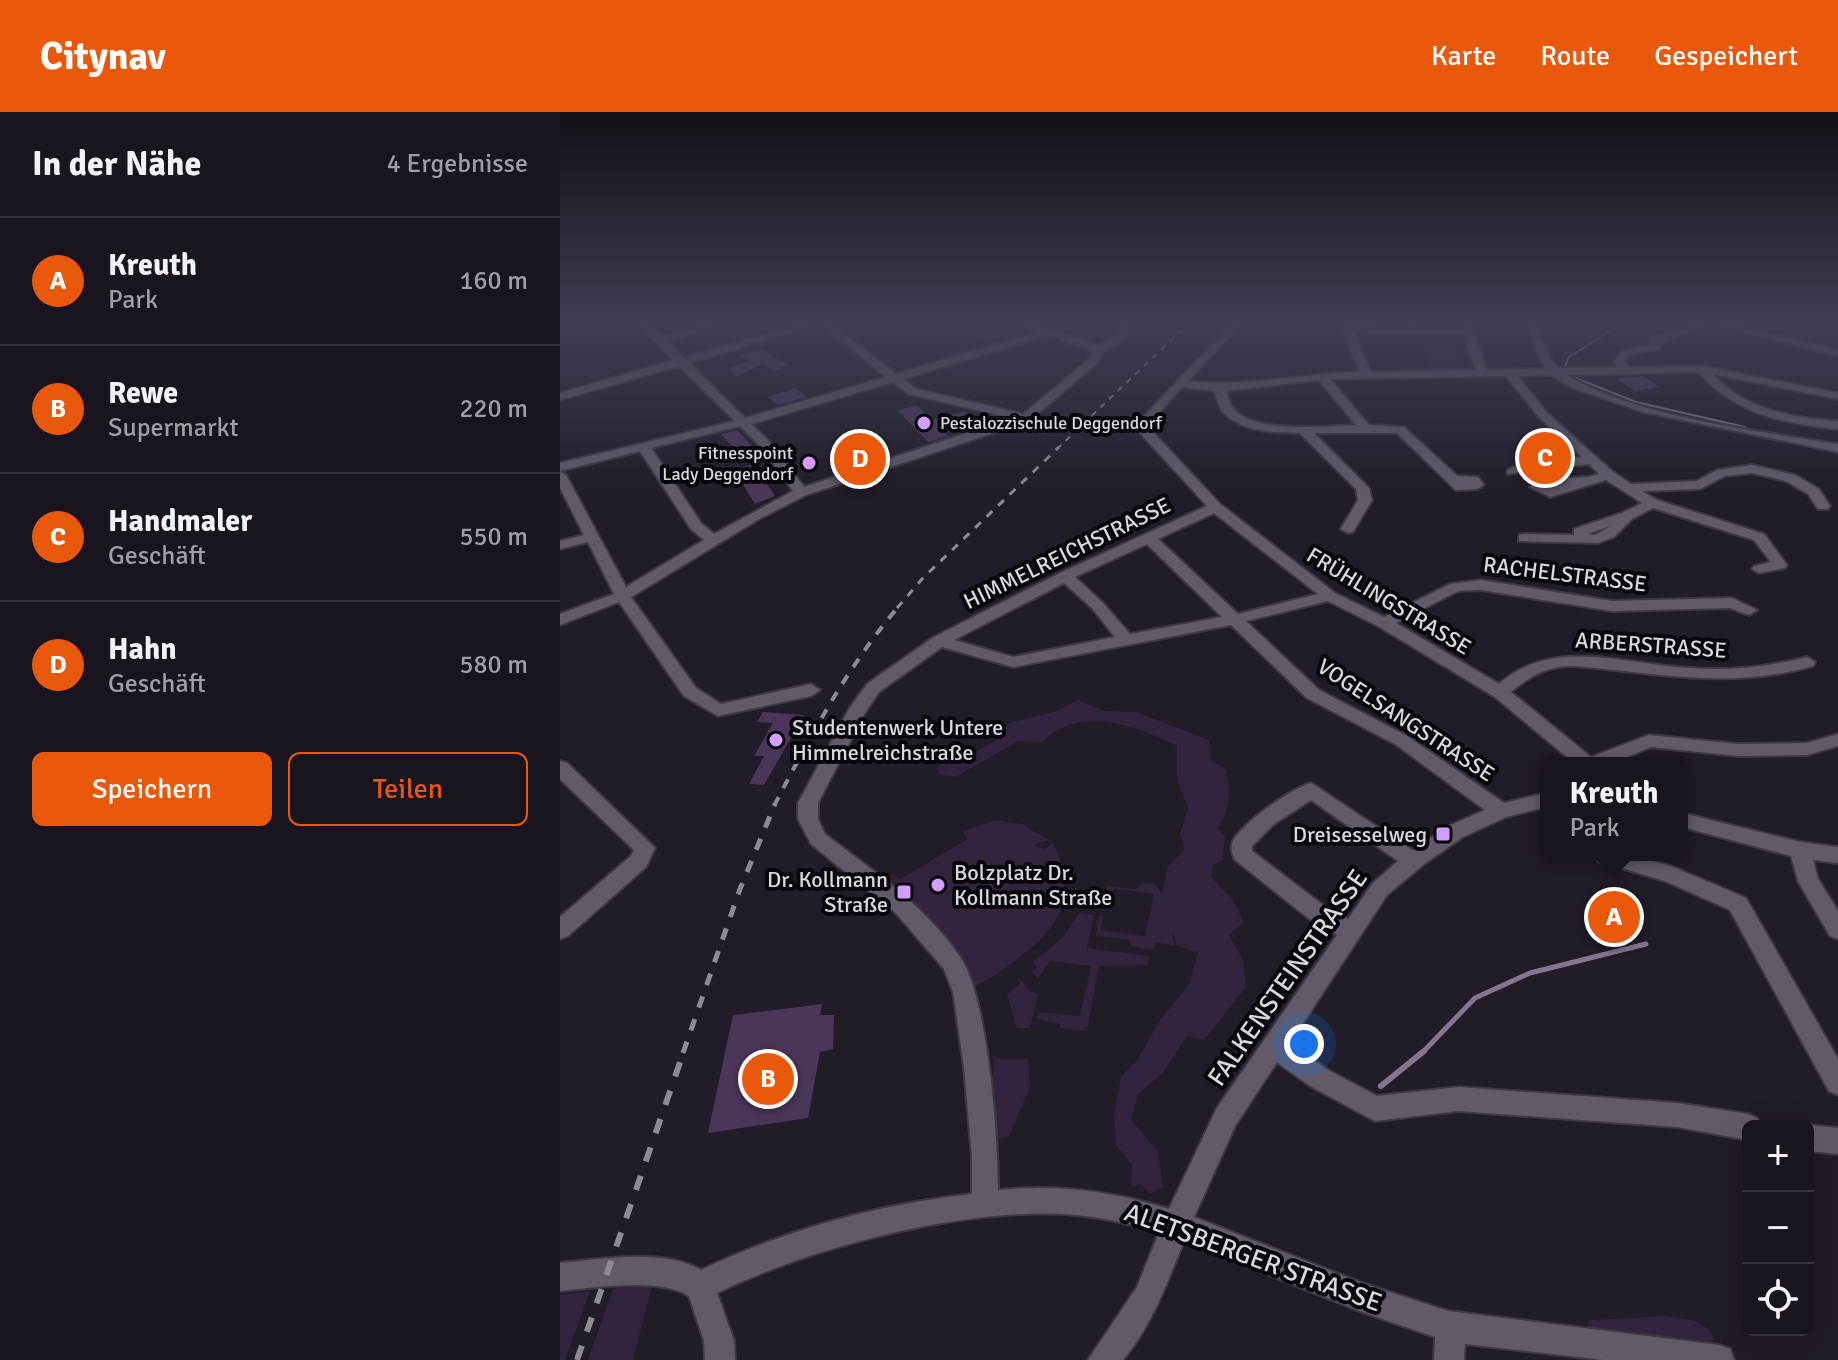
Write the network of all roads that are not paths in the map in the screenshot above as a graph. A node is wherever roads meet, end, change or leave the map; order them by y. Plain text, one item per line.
1 (620, 380) edge
2 (699, 380) edge
3 (894, 380) joint
4 (1070, 380) edge
5 (1183, 380) edge
6 (1286, 380) edge
7 (1326, 380) edge
8 (1516, 380) edge
9 (1569, 380) edge
10 (1710, 380) edge
11 (1759, 380) edge
12 (1180, 383) junction
13 (1219, 388) junction
14 (1838, 396) edge
15 (560, 397) edge
16 (1025, 418) junction
17 (744, 423) junction
18 (1838, 425) edge
19 (1365, 428) junction
20 (1304, 430) junction
21 (644, 448) junction
22 (1838, 448) edge
23 (1589, 460) junction
24 (560, 467) edge
25 (1513, 471) dead end
26 (560, 475) edge
27 (1608, 475) junction
28 (1456, 480) dead end
29 (1584, 480) dead end
30 (1633, 487) junction
31 (801, 492) junction
32 (1652, 503) junction
33 (1823, 506) dead end
34 (1215, 507) junction
35 (1348, 529) dead end
36 (593, 537) junction
37 (1148, 537) junction
38 (1524, 538) dead end
39 (713, 540) junction
40 (560, 545) edge
41 (1759, 569) dead end
42 (1065, 576) junction
43 (624, 595) junction
44 (1330, 596) junction
45 (1749, 610) dead end
46 (1235, 619) junction
47 (560, 620) edge
48 (1384, 623) junction
49 (940, 641) junction
50 (1127, 641) junction
51 (1807, 662) dead end
52 (811, 690) dead end
53 (1501, 693) junction
54 (1838, 740) edge
55 (1579, 757) edge
56 (1610, 757) edge
57 (560, 768) edge
58 (1540, 806) edge
59 (1499, 810) junction
60 (1688, 822) edge
61 (1800, 850) junction
62 (1838, 855) edge
63 (1411, 860) junction
64 (1626, 861) edge
65 (560, 930) edge
66 (1838, 930) edge
67 (1349, 931) junction
68 (1274, 1045) junction
69 (1838, 1083) edge
70 (1742, 1126) edge
71 (1814, 1139) edge
72 (1838, 1141) edge
73 (985, 1205) junction
74 (1177, 1227) junction
75 (560, 1277) edge
76 (700, 1286) junction
77 (1451, 1326) junction
78 (720, 1360) edge
79 (1103, 1360) edge
80 (1449, 1360) edge
81 (1719, 1360) edge

1 - 15 street
2 - 17 street
3 - 16 street
3 - 17 street
4 - 16 street
5 - 12 street
6 - 13 street
7 - 19 street
8 - 23 street
9 - 22 street
10 - 18 street
11 - 14 street
12 - 13 street
12 - 34 street, FRÜHLINGSTRASSE
13 - 20 street
16 - 31 street
17 - 21 street
17 - 31 street
19 - 20 street
19 - 28 street
20 - 35 street
21 - 24 street
21 - 39 street
23 - 25 street
23 - 27 street
26 - 36 street
27 - 29 street
27 - 30 street
30 - 32 street
30 - 33 street
31 - 39 street
32 - 38 street
32 - 41 street
34 - 37 street, HIMMELREICHSTRASSE
34 - 44 street, FRÜHLINGSTRASSE
36 - 40 street
36 - 43 street
37 - 42 street, HIMMELREICHSTRASSE
37 - 46 street, VOGELSANGSTRASSE
39 - 43 street
42 - 49 street, HIMMELREICHSTRASSE
42 - 50 street
43 - 47 street
43 - 52 street
44 - 46 street
44 - 48 street, FRÜHLINGSTRASSE
45 - 48 street, RACHELSTRASSE
46 - 50 street
46 - 59 street, VOGELSANGSTRASSE
48 - 53 street, FRÜHLINGSTRASSE
49 - 50 street
49 - 73 street, HIMMELREICHSTRASSE
51 - 53 street, ARBERSTRASSE
53 - 55 street, FRÜHLINGSTRASSE
54 - 56 street
57 - 65 street
58 - 59 street, FALKENSTEINSTRASSE
59 - 63 street, FALKENSTEINSTRASSE
60 - 61 street
61 - 62 street
61 - 66 street
63 - 67 street, FALKENSTEINSTRASSE
63 - 67 street
64 - 69 street
67 - 68 street, FALKENSTEINSTRASSE
68 - 70 street
68 - 74 street, FALKENSTEINSTRASSE
71 - 72 street
73 - 74 street, ALETSBERGER STRASSE
73 - 76 street, ALETSBERGER STRASSE
74 - 77 street, ALETSBERGER STRASSE
74 - 79 street, FALKENSTEINSTRASSE
75 - 76 street
76 - 78 street
77 - 80 street
77 - 81 street, ALETSBERGER STRASSE

